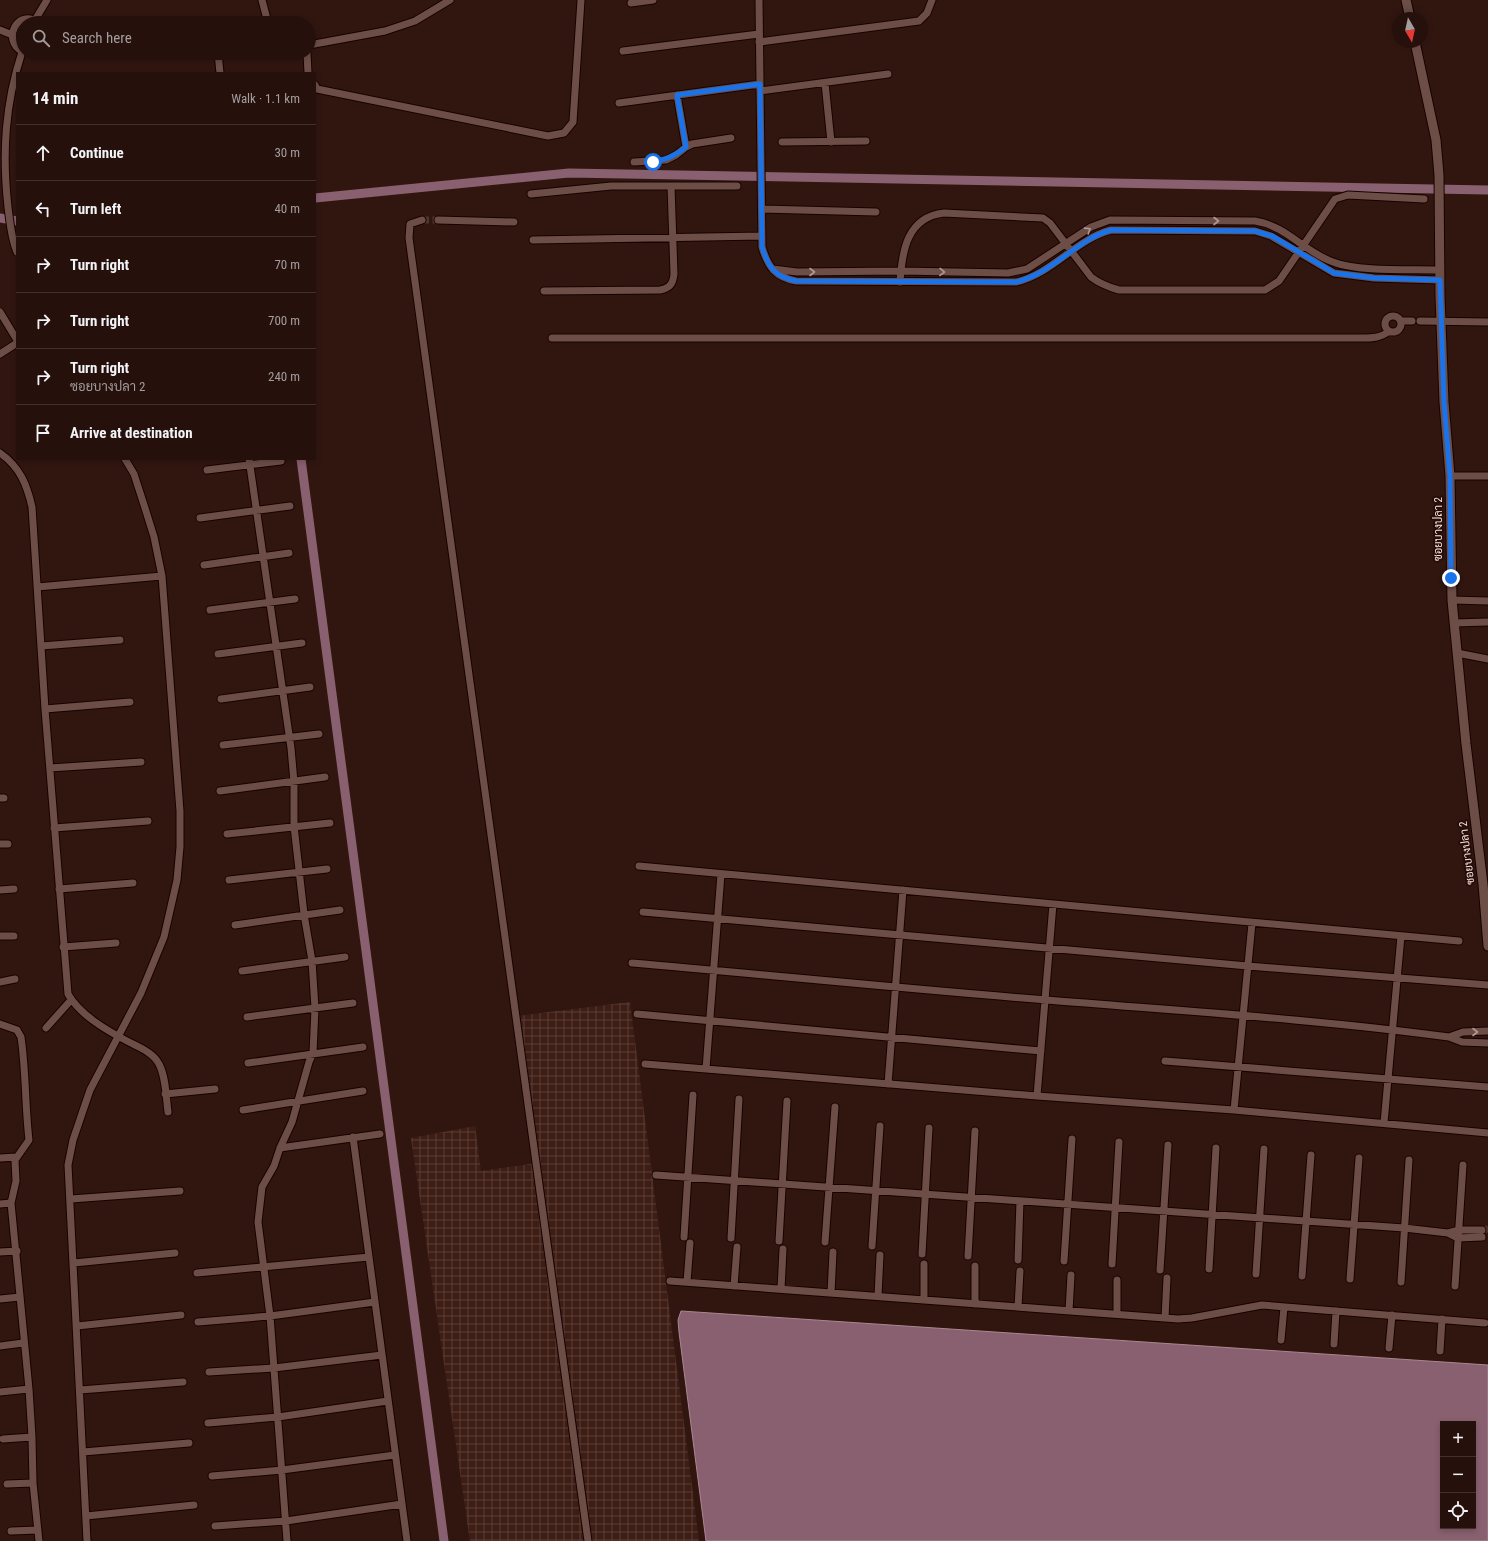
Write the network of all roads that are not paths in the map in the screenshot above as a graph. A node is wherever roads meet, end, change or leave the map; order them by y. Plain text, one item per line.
1 (47, 0) edge
2 (262, 0) edge
3 (450, 0) edge
4 (581, 0) edge
5 (653, 0) edge
6 (759, 0) edge
7 (932, 0) edge
8 (1406, 0) edge
9 (631, 3) dead end
10 (1409, 12) edge
11 (39, 16) edge
12 (266, 16) edge
13 (16, 23) edge
14 (0, 30) edge
15 (10, 34) junction
16 (759, 38) junction
17 (316, 44) edge
18 (16, 47) edge
19 (1416, 48) edge
20 (623, 51) dead end
21 (20, 60) edge
22 (219, 60) edge
23 (307, 60) edge
24 (17, 72) edge
25 (220, 72) edge
26 (308, 72) edge
27 (16, 74) edge
28 (888, 74) dead end
29 (825, 83) junction
30 (316, 86) edge
31 (760, 88) junction
32 (677, 95) junction
33 (619, 103) dead end
34 (731, 138) dead end
35 (866, 141) dead end
36 (782, 142) dead end
37 (831, 142) junction
38 (686, 147) junction
39 (634, 162) dead end
40 (671, 186) junction
41 (737, 186) dead end
42 (531, 194) dead end
43 (1424, 199) dead end
44 (762, 209) junction
45 (876, 212) dead end
46 (422, 220) tunnel mouth
47 (438, 220) tunnel mouth
48 (514, 222) dead end
49 (762, 236) junction
50 (673, 238) junction
51 (533, 240) dead end
52 (1066, 244) junction
53 (1303, 245) junction
54 (16, 249) edge
55 (1072, 252) junction
56 (1297, 253) junction
57 (1374, 268) junction
58 (773, 269) junction
59 (1440, 270) junction
60 (901, 271) junction
61 (1374, 278) junction
62 (1440, 280) junction
63 (900, 282) junction
64 (544, 291) dead end
65 (0, 312) edge
66 (1400, 321) junction
67 (1412, 321) dead end
68 (1420, 321) dead end
69 (1441, 322) junction
70 (1488, 322) edge
71 (1389, 331) junction
72 (16, 338) edge
73 (552, 338) dead end
74 (16, 345) edge
75 (0, 354) edge
76 (0, 454) edge
77 (126, 460) edge
78 (281, 461) dead end
79 (249, 462) edge
80 (207, 470) dead end
81 (1450, 476) junction
82 (1488, 476) edge
83 (290, 506) dead end
84 (256, 511) junction
85 (200, 518) dead end
86 (290, 553) dead end
87 (262, 557) junction
88 (204, 565) dead end
89 (162, 576) junction
90 (37, 587) junction
91 (295, 599) dead end
92 (1452, 600) junction
93 (1488, 601) edge
94 (269, 602) junction
95 (210, 610) dead end
96 (1488, 622) edge
97 (1454, 623) junction
98 (120, 640) dead end
99 (302, 644) dead end
100 (41, 646) junction
101 (276, 647) junction
102 (1457, 653) junction
103 (218, 654) dead end
104 (1488, 658) edge
105 (310, 687) dead end
106 (282, 691) junction
107 (221, 699) dead end
108 (130, 702) dead end
109 (45, 709) junction
110 (319, 734) dead end
111 (289, 738) junction
112 (223, 745) dead end
113 (141, 762) dead end
114 (50, 768) junction
115 (325, 777) dead end
116 (294, 782) junction
117 (220, 791) dead end
118 (148, 821) dead end
119 (330, 823) dead end
120 (294, 826) junction
121 (54, 828) junction
122 (227, 834) dead end
123 (639, 866) dead end
124 (328, 869) dead end
125 (298, 872) junction
126 (721, 874) junction
127 (229, 880) dead end
128 (132, 883) dead end
129 (14, 889) dead end
130 (59, 889) junction
131 (0, 890) edge
132 (904, 890) junction
133 (1053, 904) junction
134 (340, 910) dead end
135 (643, 912) dead end
136 (304, 914) junction
137 (718, 918) junction
138 (1252, 923) junction
139 (234, 925) dead end
140 (900, 935) junction
141 (0, 936) edge
142 (14, 936) dead end
143 (1401, 936) junction
144 (1459, 941) dead end
145 (116, 943) dead end
146 (1488, 946) edge
147 (63, 947) junction
148 (1049, 948) junction
149 (345, 957) dead end
150 (312, 961) junction
151 (632, 963) dead end
152 (1248, 966) junction
153 (714, 970) junction
154 (242, 971) dead end
155 (1398, 978) junction
156 (15, 980) dead end
157 (0, 982) edge
158 (1488, 985) edge
159 (896, 987) junction
160 (71, 1000) junction
161 (1045, 1000) junction
162 (353, 1003) dead end
163 (315, 1008) junction
164 (636, 1014) dead end
165 (1243, 1014) junction
166 (247, 1017) dead end
167 (710, 1021) junction
168 (0, 1024) edge
169 (46, 1028) dead end
170 (1392, 1029) junction
171 (1488, 1032) edge
172 (117, 1036) junction
173 (1449, 1036) junction
174 (892, 1037) junction
175 (1488, 1043) edge
176 (363, 1047) dead end
177 (1040, 1051) junction
178 (313, 1053) junction
179 (1165, 1061) dead end
180 (248, 1063) dead end
181 (646, 1064) dead end
182 (1239, 1067) junction
183 (706, 1069) junction
184 (1388, 1079) junction
185 (888, 1084) junction
186 (1488, 1087) edge
187 (215, 1089) dead end
188 (363, 1091) dead end
189 (165, 1094) junction
190 (693, 1095) dead end
191 (1037, 1096) junction
192 (739, 1099) dead end
193 (298, 1101) junction
194 (787, 1101) dead end
195 (835, 1107) dead end
196 (243, 1110) dead end
197 (1234, 1110) junction
198 (168, 1112) dead end
199 (1384, 1123) junction
200 (880, 1126) dead end
201 (928, 1128) dead end
202 (975, 1131) dead end
203 (1488, 1133) edge
204 (380, 1134) dead end
205 (353, 1137) junction
206 (1072, 1139) dead end
207 (1119, 1142) dead end
208 (1168, 1145) dead end
209 (280, 1148) junction
210 (1216, 1148) dead end
211 (1264, 1149) dead end
212 (1311, 1155) dead end
213 (16, 1157) junction
214 (0, 1158) edge
215 (1359, 1158) dead end
216 (1409, 1160) dead end
217 (1463, 1165) dead end
218 (656, 1175) dead end
219 (688, 1177) junction
220 (734, 1181) junction
221 (782, 1184) junction
222 (829, 1187) junction
223 (180, 1191) dead end
224 (876, 1191) junction
225 (924, 1194) junction
226 (971, 1198) junction
227 (71, 1199) junction
228 (1020, 1201) junction
229 (11, 1202) junction
230 (0, 1204) edge
231 (1068, 1204) junction
232 (1115, 1208) junction
233 (1164, 1211) junction
234 (1212, 1215) junction
235 (1259, 1218) junction
236 (1306, 1221) junction
237 (1354, 1225) junction
238 (1404, 1228) junction
239 (1482, 1233) tunnel mouth
240 (1458, 1234) junction
241 (684, 1237) dead end
242 (731, 1238) dead end
243 (779, 1241) dead end
244 (825, 1242) dead end
245 (690, 1243) dead end
246 (872, 1246) dead end
247 (736, 1247) dead end
248 (783, 1249) dead end
249 (17, 1250) junction
250 (0, 1252) edge
251 (833, 1252) dead end
252 (175, 1253) dead end
253 (922, 1254) dead end
254 (880, 1255) dead end
255 (968, 1256) dead end
256 (369, 1257) junction
257 (1018, 1260) dead end
258 (1064, 1261) dead end
259 (74, 1263) junction
260 (924, 1264) dead end
261 (1112, 1264) dead end
262 (975, 1266) dead end
263 (263, 1268) junction
264 (1209, 1269) dead end
265 (1160, 1270) dead end
266 (1020, 1272) dead end
267 (197, 1273) dead end
268 (1256, 1274) dead end
269 (1071, 1275) dead end
270 (1302, 1276) dead end
271 (1167, 1278) dead end
272 (1350, 1279) dead end
273 (1117, 1280) dead end
274 (670, 1281) dead end
275 (687, 1282) junction
276 (1400, 1282) dead end
277 (734, 1286) junction
278 (1455, 1286) dead end
279 (781, 1289) junction
280 (831, 1293) junction
281 (878, 1296) junction
282 (20, 1297) junction
283 (0, 1300) edge
284 (924, 1300) junction
285 (375, 1302) junction
286 (975, 1304) junction
287 (1018, 1307) junction
288 (1284, 1307) junction
289 (1069, 1311) junction
290 (1336, 1311) junction
291 (1117, 1314) junction
292 (181, 1315) dead end
293 (1392, 1315) junction
294 (270, 1316) junction
295 (1165, 1318) junction
296 (1442, 1319) junction
297 (198, 1322) dead end
298 (1487, 1323) edge
299 (77, 1326) junction
300 (1281, 1340) dead end
301 (23, 1343) junction
302 (1334, 1344) dead end
303 (0, 1346) edge
304 (1390, 1348) dead end
305 (1440, 1352) dead end
306 (382, 1355) junction
307 (274, 1368) junction
308 (209, 1372) dead end
309 (182, 1382) dead end
310 (29, 1389) junction
311 (80, 1390) junction
312 (0, 1392) edge
313 (388, 1401) junction
314 (278, 1417) junction
315 (208, 1423) dead end
316 (32, 1437) junction
317 (4, 1439) dead end
318 (190, 1443) dead end
319 (82, 1452) junction
320 (395, 1455) junction
321 (282, 1470) junction
322 (212, 1476) dead end
323 (33, 1483) junction
324 (7, 1484) dead end
325 (402, 1504) junction
326 (194, 1505) dead end
327 (86, 1516) junction
328 (286, 1521) junction
329 (215, 1526) dead end
330 (38, 1530) junction
331 (11, 1531) dead end
332 (39, 1541) edge
333 (87, 1541) edge
334 (288, 1541) edge
335 (407, 1541) edge
336 (588, 1541) edge

1 - 11 street
2 - 12 street
3 - 17 street
4 - 30 street
5 - 9 street
6 - 16 street
7 - 16 street
8 - 10 street
13 - 15 street
14 - 15 street
15 - 18 street
16 - 20 street
16 - 31 street
19 - 59 street, ซอยบางปลา 2
21 - 24 street
22 - 25 street
23 - 26 street
27 - 54 street
28 - 29 street
29 - 31 street
29 - 37 street
31 - 32 street
31 - 44 street
32 - 33 street
32 - 38 street
34 - 38 street
35 - 37 street
36 - 37 street
38 - 39 street
40 - 41 street
40 - 42 street
40 - 50 street
43 - 53 street
44 - 45 street
44 - 49 street
46 - 336 street
47 - 48 street
49 - 50 street
49 - 58 street
50 - 51 street
50 - 64 street
52 -> 53 street
52 - 55 street
60 -> 52 street
52 - 60 street
53 - 56 street
53 - 57 street
55 - 56 street
55 - 56 street
55 - 63 street
56 - 61 street
57 - 59 street
57 - 61 street
58 -> 60 street
58 - 63 street
59 - 62 street, ซอยบางปลา 2
60 - 63 street
61 - 62 street
62 - 69 street, ซอยบางปลา 2
65 - 72 street
66 - 67 street
66 - 71 street
66 - 71 street
68 - 69 street
69 - 70 street
69 - 81 street, ซอยบางปลา 2
71 - 73 street
74 - 75 street
76 - 90 street
77 - 89 street
78 - 79 street
79 - 80 street
79 - 84 street
81 - 82 street
81 - 92 street, ซอยบางปลา 2
83 - 84 street
84 - 85 street
84 - 87 street
86 - 87 street
87 - 88 street
87 - 94 street
89 - 90 street
89 - 172 street
90 - 100 street
91 - 94 street
92 - 93 street
92 - 97 street, ซอยบางปลา 2
94 - 95 street
94 - 101 street
96 - 97 street
97 - 102 street, ซอยบางปลา 2
98 - 100 street
99 - 101 street
100 - 109 street
101 - 103 street
101 - 106 street
102 - 104 street
102 - 146 street, ซอยบางปลา 2
105 - 106 street
106 - 107 street
106 - 111 street
108 - 109 street
109 - 114 street
110 - 111 street
111 - 112 street
111 - 116 street
113 - 114 street
114 - 121 street
115 - 116 street
116 - 117 street
116 - 120 street
118 - 121 street
119 - 120 street
120 - 122 street
120 - 125 street
121 - 130 street
123 - 126 street
124 - 125 street
125 - 127 street
125 - 136 street
126 - 132 street
126 - 137 street
128 - 130 street
129 - 131 street
130 - 147 street
132 - 133 street
132 - 140 street
133 - 138 street
133 - 148 street
134 - 136 street
135 - 137 street
136 - 139 street
136 - 150 street
137 - 140 street
137 - 153 street
138 - 143 street
138 - 152 street
140 - 148 street
140 - 159 street
141 - 142 street
143 - 144 street
143 - 155 street
145 - 147 street
147 - 160 street
148 - 152 street
148 - 161 street
149 - 150 street
150 - 154 street
150 - 163 street
151 - 153 street
152 - 155 street
152 - 165 street
153 - 159 street
153 - 167 street
155 - 158 street
155 - 170 street
156 - 157 street
159 - 161 street
159 - 174 street
160 - 169 street
160 - 172 street
161 - 165 street
161 - 177 street
162 - 163 street
163 - 166 street
163 - 178 street
164 - 167 street
165 - 170 street
165 - 182 street
167 - 174 street
167 - 183 street
168 - 213 street
170 - 173 street
170 - 184 street
173 -> 171 street
172 - 189 street
172 - 227 street
173 - 175 street
174 - 177 street
174 - 185 street
176 - 178 street
177 - 191 street
178 - 180 street
178 - 193 street
179 - 182 street
181 - 183 street
182 - 184 street
182 - 197 street
183 - 185 street
184 - 186 street
184 - 199 street
185 - 191 street
187 - 189 street
188 - 193 street
189 - 198 street
190 - 219 street
191 - 197 street
192 - 220 street
193 - 196 street
193 - 209 street
194 - 221 street
195 - 222 street
197 - 199 street
199 - 203 street
200 - 224 street
201 - 225 street
202 - 226 street
204 - 205 street
205 - 209 street
205 - 256 street
206 - 231 street
207 - 232 street
208 - 233 street
209 - 263 street
210 - 234 street
211 - 235 street
212 - 236 street
213 - 214 street
213 - 229 street
215 - 237 street
216 - 238 street
217 - 240 street
218 - 219 street
219 - 220 street
219 - 241 street
220 - 221 street
220 - 242 street
221 - 222 street
221 - 243 street
222 - 224 street
222 - 244 street
223 - 227 street
224 - 225 street
224 - 246 street
225 - 226 street
225 - 253 street
226 - 228 street
226 - 255 street
227 - 259 street
228 - 231 street
228 - 257 street
229 - 230 street
229 - 249 street
231 - 232 street
231 - 258 street
232 - 233 street
232 - 261 street
233 - 234 street
233 - 265 street
234 - 235 street
234 - 264 street
235 - 236 street
235 - 268 street
236 - 237 street
236 - 270 street
237 - 238 street
237 - 272 street
238 - 240 street
238 - 276 street
239 - 240 street
240 - 278 street
245 - 275 street
247 - 277 street
248 - 279 street
249 - 250 street
249 - 282 street
251 - 280 street
252 - 259 street
254 - 281 street
256 - 263 street
256 - 285 street
259 - 299 street
260 - 284 street
262 - 286 street
263 - 267 street
263 - 294 street
266 - 287 street
269 - 289 street
271 - 295 street
273 - 291 street
274 - 275 street
275 - 277 street
277 - 279 street
279 - 280 street
280 - 281 street
281 - 284 street
282 - 283 street
282 - 301 street
284 - 286 street
285 - 294 street
285 - 306 street
286 - 287 street
287 - 289 street
288 - 290 street
288 - 295 street
288 - 300 street
289 - 291 street
290 - 293 street
290 - 302 street
291 - 295 street
292 - 299 street
293 - 296 street
293 - 304 street
294 - 297 street
294 - 307 street
296 - 298 street
296 - 305 street
299 - 311 street
301 - 303 street
301 - 310 street
306 - 307 street
306 - 313 street
307 - 308 street
307 - 314 street
309 - 311 street
310 - 312 street
310 - 316 street
311 - 319 street
313 - 314 street
313 - 320 street
314 - 315 street
314 - 321 street
316 - 317 street
316 - 323 street
318 - 319 street
319 - 327 street
320 - 321 street
320 - 325 street
321 - 322 street
321 - 328 street
323 - 324 street
323 - 330 street
325 - 328 street
325 - 335 street
326 - 327 street
327 - 333 street
328 - 329 street
328 - 334 street
330 - 331 street
330 - 332 street

